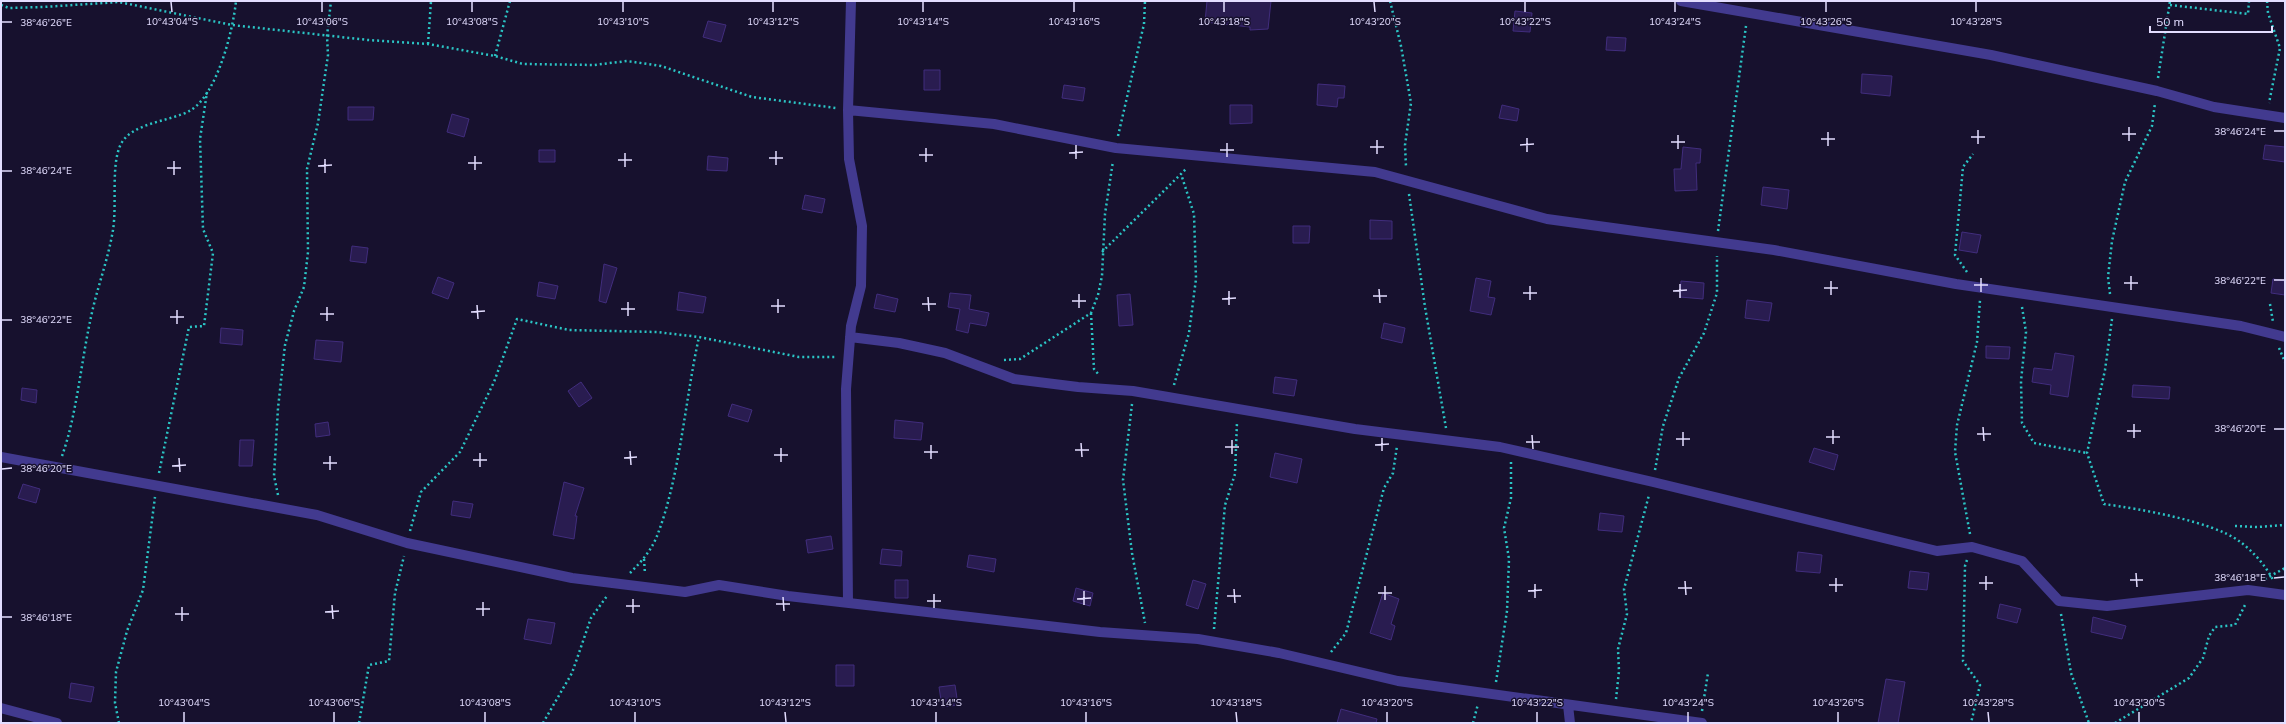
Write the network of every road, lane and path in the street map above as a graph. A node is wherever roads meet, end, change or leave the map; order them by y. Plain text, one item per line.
1 (143, 1) edge
2 (236, 1) edge
3 (331, 1) edge
4 (431, 1) edge
5 (510, 1) edge
6 (851, 1) edge
7 (1145, 1) edge
8 (1390, 1) edge
9 (1681, 1) edge
10 (2170, 1) edge
11 (2249, 1) edge
12 (2267, 1) edge
13 (1, 5) edge
14 (2170, 5) junction
15 (143, 6) junction
16 (1748, 13) junction
17 (232, 25) junction
18 (327, 36) junction
19 (428, 44) junction
20 (495, 56) junction
21 (2157, 91) junction
22 (207, 92) junction
23 (848, 110) junction
24 (2267, 115) junction
25 (2285, 118) edge
26 (1116, 148) junction
27 (1973, 154) dead end
28 (1200, 155) junction
29 (1181, 174) junction
30 (1407, 181) junction
31 (1717, 242) junction
32 (1102, 252) junction
33 (1976, 287) junction
34 (2019, 293) junction
35 (2112, 307) junction
36 (1091, 313) junction
37 (699, 337) junction
38 (850, 337) junction
39 (2285, 337) edge
40 (848, 356) junction
41 (997, 361) dead end
42 (1108, 389) junction
43 (1133, 391) junction
44 (1171, 397) junction
45 (1238, 408) junction
46 (1400, 435) junction
47 (1448, 440) junction
48 (1512, 450) junction
49 (2087, 453) junction
50 (1, 457) edge
51 (58, 467) junction
52 (1653, 482) junction
53 (156, 486) junction
54 (282, 509) junction
55 (2285, 525) edge
56 (2235, 526) dead end
57 (407, 543) junction
58 (1972, 547) junction
59 (620, 583) junction
60 (2248, 590) junction
61 (2283, 595) edge
62 (2059, 601) junction
63 (848, 603) junction
64 (1148, 635) junction
65 (1212, 641) junction
66 (1322, 663) junction
67 (1708, 673) dead end
68 (1482, 693) junction
69 (1494, 695) junction
70 (1568, 705) junction
71 (1, 708) edge
72 (1614, 711) junction
73 (57, 723) edge
74 (119, 723) edge
75 (359, 723) edge
76 (543, 723) edge
77 (1473, 723) edge
78 (1570, 723) edge
79 (1701, 723) edge
80 (1971, 723) edge
81 (2089, 723) edge
82 (2115, 723) edge

1 - 15 path
2 - 17 path
3 - 18 path
4 - 19 path
5 - 20 path
6 - 23 street
7 - 26 path
8 - 30 path
9 - 16 street
10 - 14 path
11 - 14 path
12 - 24 path
13 - 15 path
14 - 21 path
15 - 17 path
16 - 21 street
16 - 31 path
17 - 18 path
17 - 22 path
18 - 19 path
18 - 54 path
19 - 20 path
20 - 23 path
21 - 24 street
21 - 35 path
22 - 51 path
22 - 53 path
23 - 26 street
23 - 38 street
24 - 25 street
26 - 28 street
26 - 32 path
27 - 33 path
28 - 29 path
28 - 30 street
29 - 32 path
29 - 44 path
30 - 31 street
30 - 47 path
31 - 33 street
31 - 52 path
32 - 36 path
33 - 34 street
33 - 58 path
34 - 35 street
34 - 49 path
35 - 39 street
35 - 49 path
36 - 41 path
36 - 42 path
37 - 40 path
37 - 57 path
37 - 59 path
38 - 40 street
38 - 42 street
40 - 63 street
42 - 43 street
43 - 44 street
43 - 64 path
44 - 45 street
45 - 46 street
45 - 65 path
46 - 47 street
46 - 66 path
47 - 48 street
48 - 52 street
48 - 69 path
49 - 61 path
50 - 51 street
51 - 53 street
52 - 58 street
52 - 72 path
53 - 54 street
53 - 74 path
54 - 57 street
55 - 56 path
57 - 59 street
57 - 75 path
58 - 62 street
58 - 80 path
59 - 63 street
59 - 76 path
60 - 61 street
60 - 62 street
60 - 82 path
62 - 81 path
63 - 64 street
64 - 65 street
65 - 66 street
66 - 68 street
67 - 79 path
68 - 69 street
68 - 77 path
69 - 70 street
70 - 72 street
70 - 78 street
71 - 73 street
72 - 79 street

